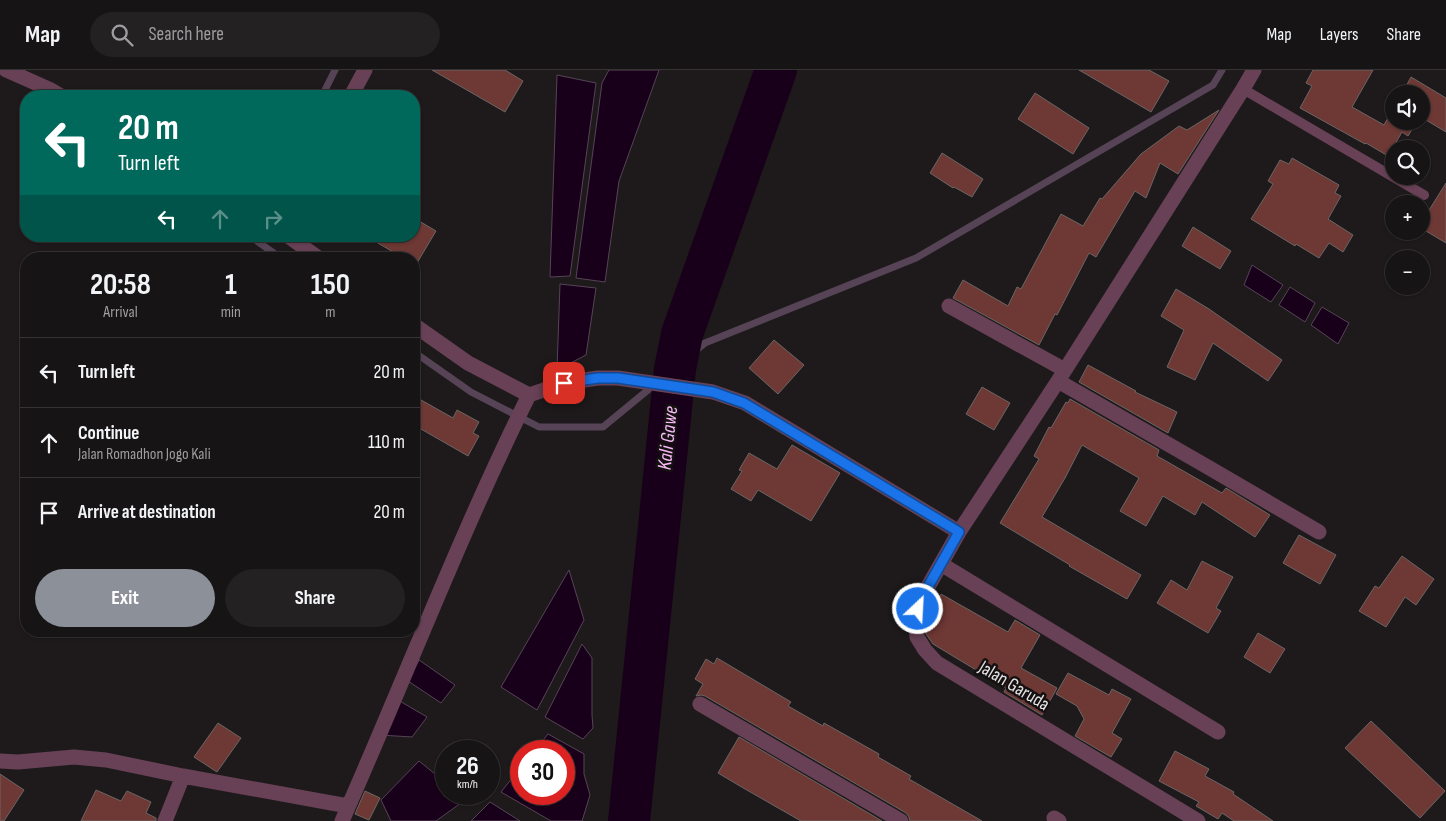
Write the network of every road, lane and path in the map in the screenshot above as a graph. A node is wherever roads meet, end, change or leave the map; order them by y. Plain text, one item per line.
1 (6, 70) edge
2 (365, 70) edge
3 (1254, 70) edge
4 (1244, 89) junction
5 (51, 90) edge
6 (354, 90) edge
7 (1424, 195) dead end
8 (296, 242) edge
9 (310, 252) edge
10 (949, 306) dead end
11 (420, 329) edge
12 (1061, 376) junction
13 (527, 399) junction
14 (959, 532) junction
15 (1319, 532) dead end
16 (942, 564) junction
17 (420, 637) edge
18 (420, 637) edge
19 (700, 704) dead end
20 (1218, 732) dead end
21 (0, 760) edge
22 (183, 776) junction
23 (348, 806) junction
24 (165, 821) edge
25 (342, 821) edge
26 (901, 821) edge
27 (1198, 821) edge

1 - 5 street
2 - 6 street
3 - 4 street, Jalan Garuda
4 - 7 lane
4 - 12 street, Jalan Garuda
8 - 9 street
10 - 12 street
11 - 13 street
12 - 14 street, Jalan Garuda
12 - 15 street
13 - 14 street
13 - 17 street
14 - 16 street, Jalan Garuda
16 - 20 street
16 - 27 street, Jalan Garuda
18 - 23 street
19 - 26 street
21 - 22 street
22 - 23 street
22 - 24 street
23 - 25 street

